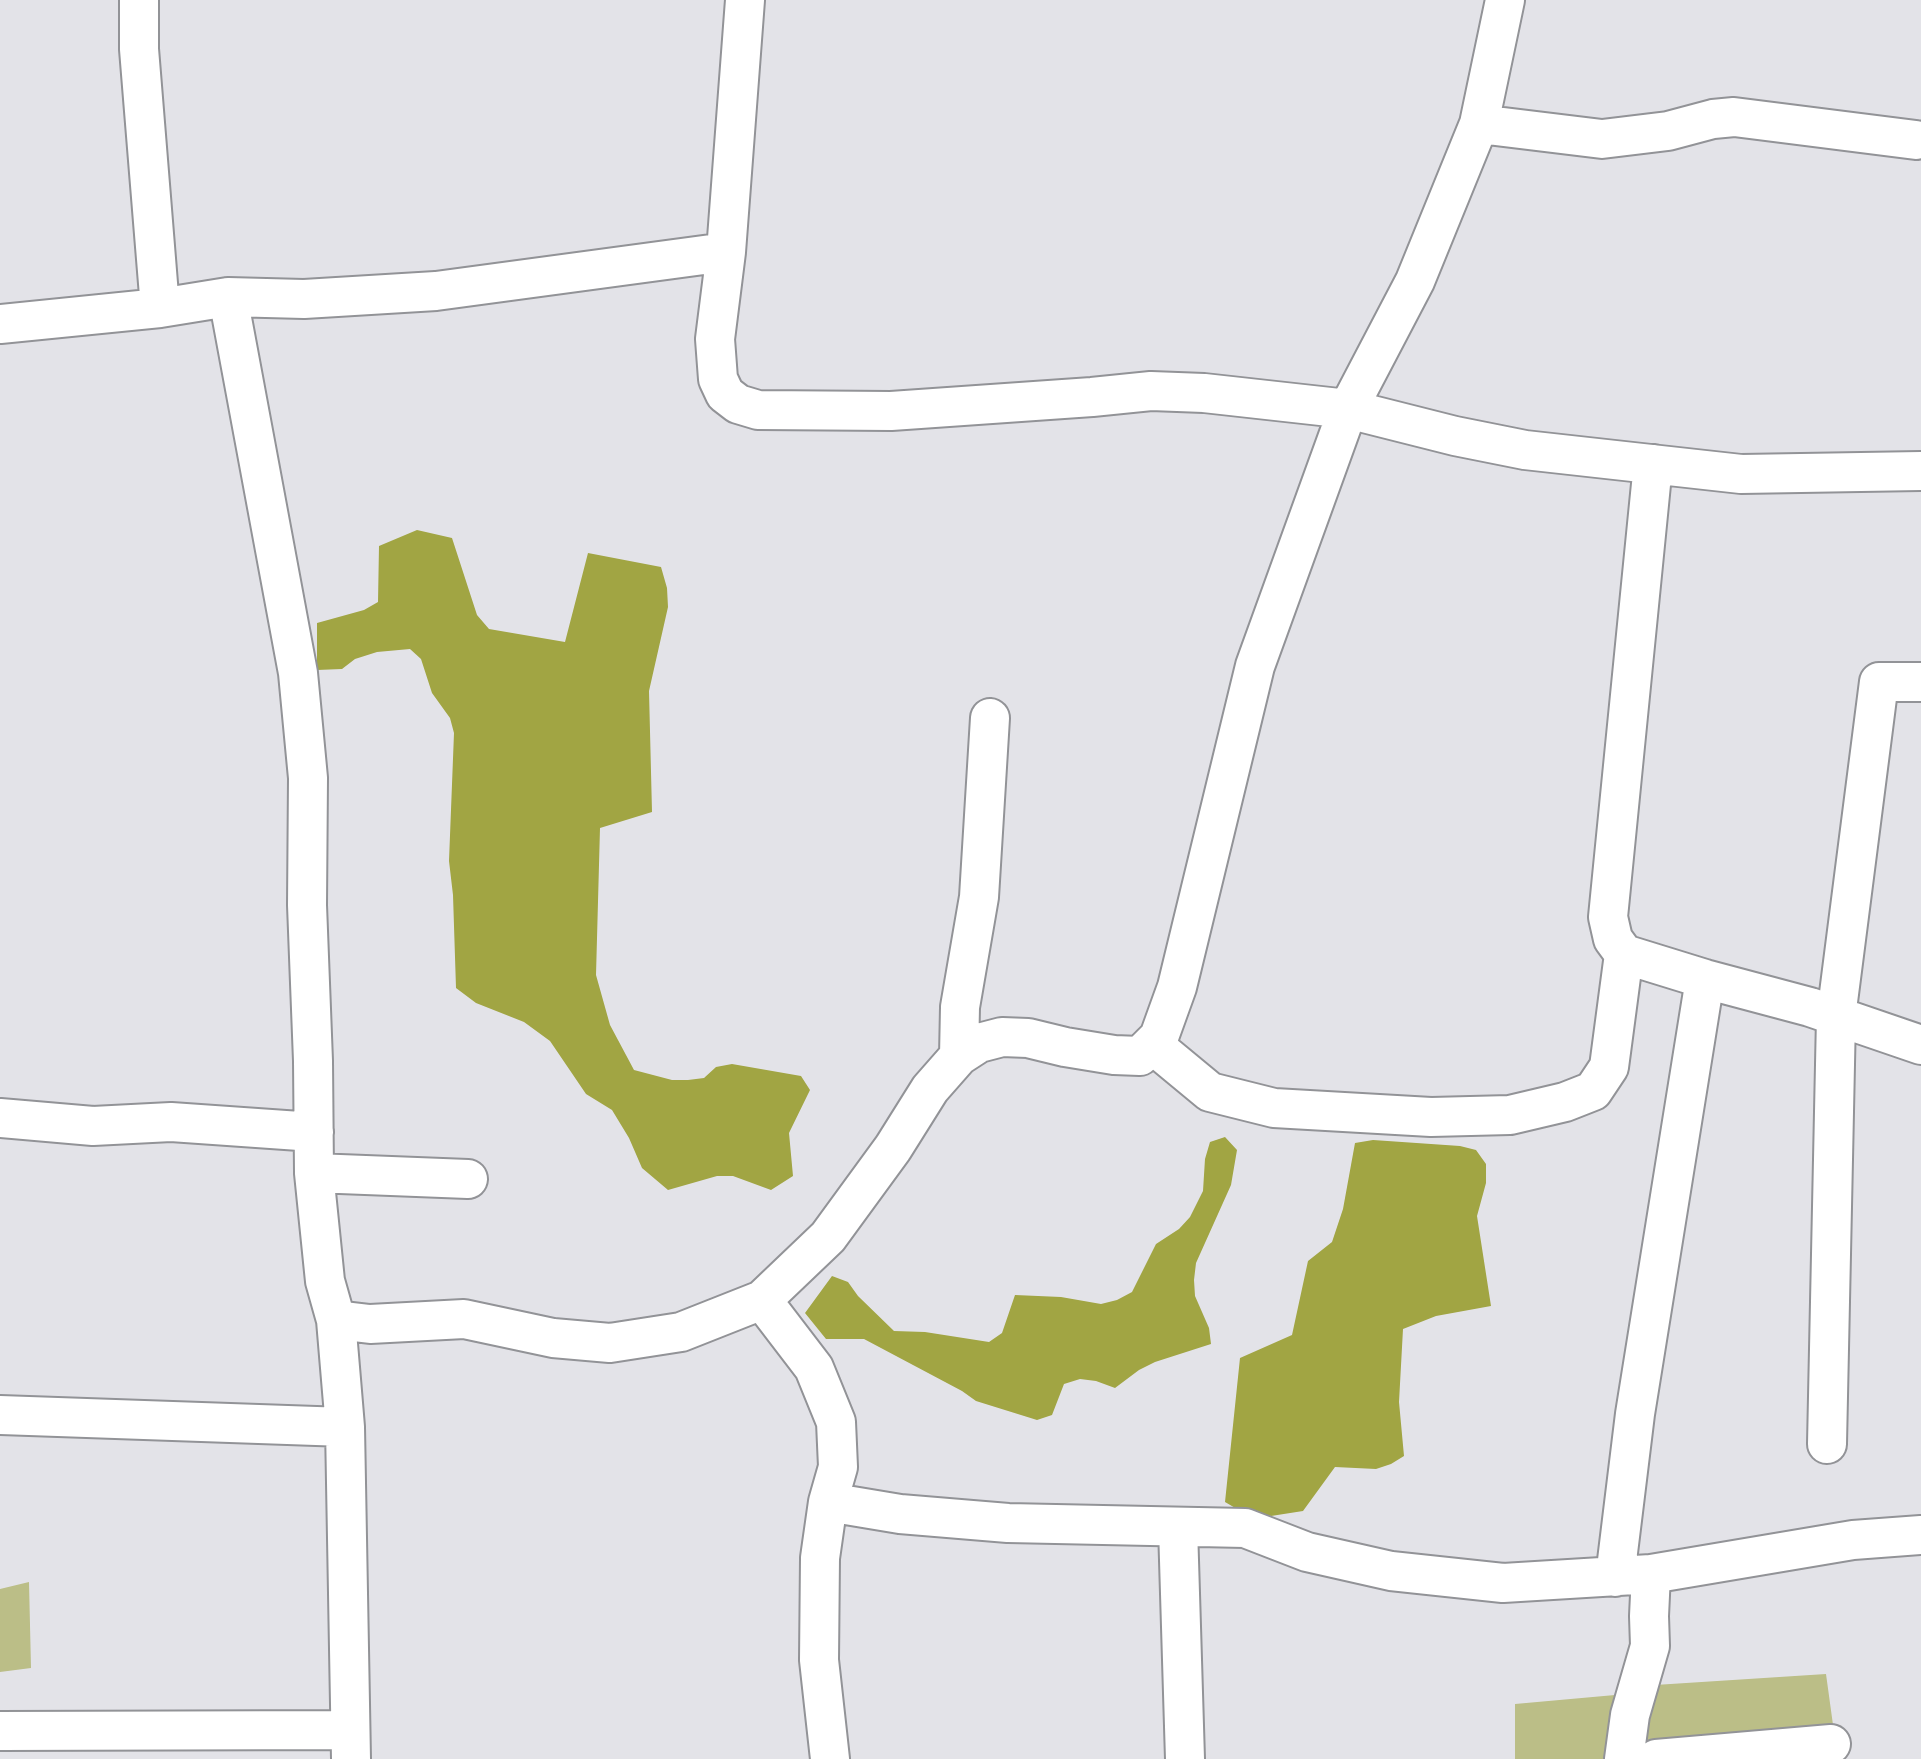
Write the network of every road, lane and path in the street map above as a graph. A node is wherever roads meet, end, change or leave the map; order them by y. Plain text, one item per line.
1 (139, 0) edge
2 (745, 0) edge
3 (1504, 0) edge
4 (1479, 124) junction
5 (1916, 140) dead end
6 (726, 252) junction
7 (228, 297) junction
8 (160, 308) junction
9 (0, 324) edge
10 (1348, 409) junction
11 (1653, 464) junction
12 (1921, 471) edge
13 (1921, 682) edge
14 (990, 718) dead end
15 (1624, 954) junction
16 (1704, 979) junction
17 (1836, 1017) junction
18 (1153, 1044) junction
19 (1921, 1045) edge
20 (959, 1056) junction
21 (0, 1118) edge
22 (314, 1132) junction
23 (314, 1173) junction
24 (468, 1179) dead end
25 (762, 1300) junction
26 (335, 1320) junction
27 (0, 1415) edge
28 (345, 1427) junction
29 (1827, 1444) dead end
30 (828, 1502) junction
31 (1178, 1527) junction
32 (1921, 1535) edge
33 (1633, 1576) junction
34 (0, 1731) edge
35 (350, 1744) edge
36 (1831, 1744) dead end
37 (830, 1759) edge
38 (1185, 1759) edge
39 (1624, 1759) edge
40 (1656, 1759) edge

1 - 8 street
2 - 6 street
3 - 4 street
4 - 5 street
4 - 10 street
6 - 7 street
6 - 10 street
7 - 8 street
7 - 22 street
8 - 9 street
10 - 11 street
10 - 18 street
11 - 12 street
11 - 15 street
13 - 17 street
14 - 20 street
15 - 16 street
15 - 18 street
16 - 17 street
16 - 33 street
17 - 19 street
17 - 29 street
18 - 20 street
20 - 25 street
21 - 22 street
22 - 23 street
23 - 24 street
23 - 26 street
25 - 26 street
25 - 30 street
26 - 28 street
27 - 28 street
28 - 35 street
30 - 31 street
30 - 37 street
31 - 33 street
31 - 38 street
32 - 33 street
33 - 39 street
34 - 35 street
36 - 40 street

